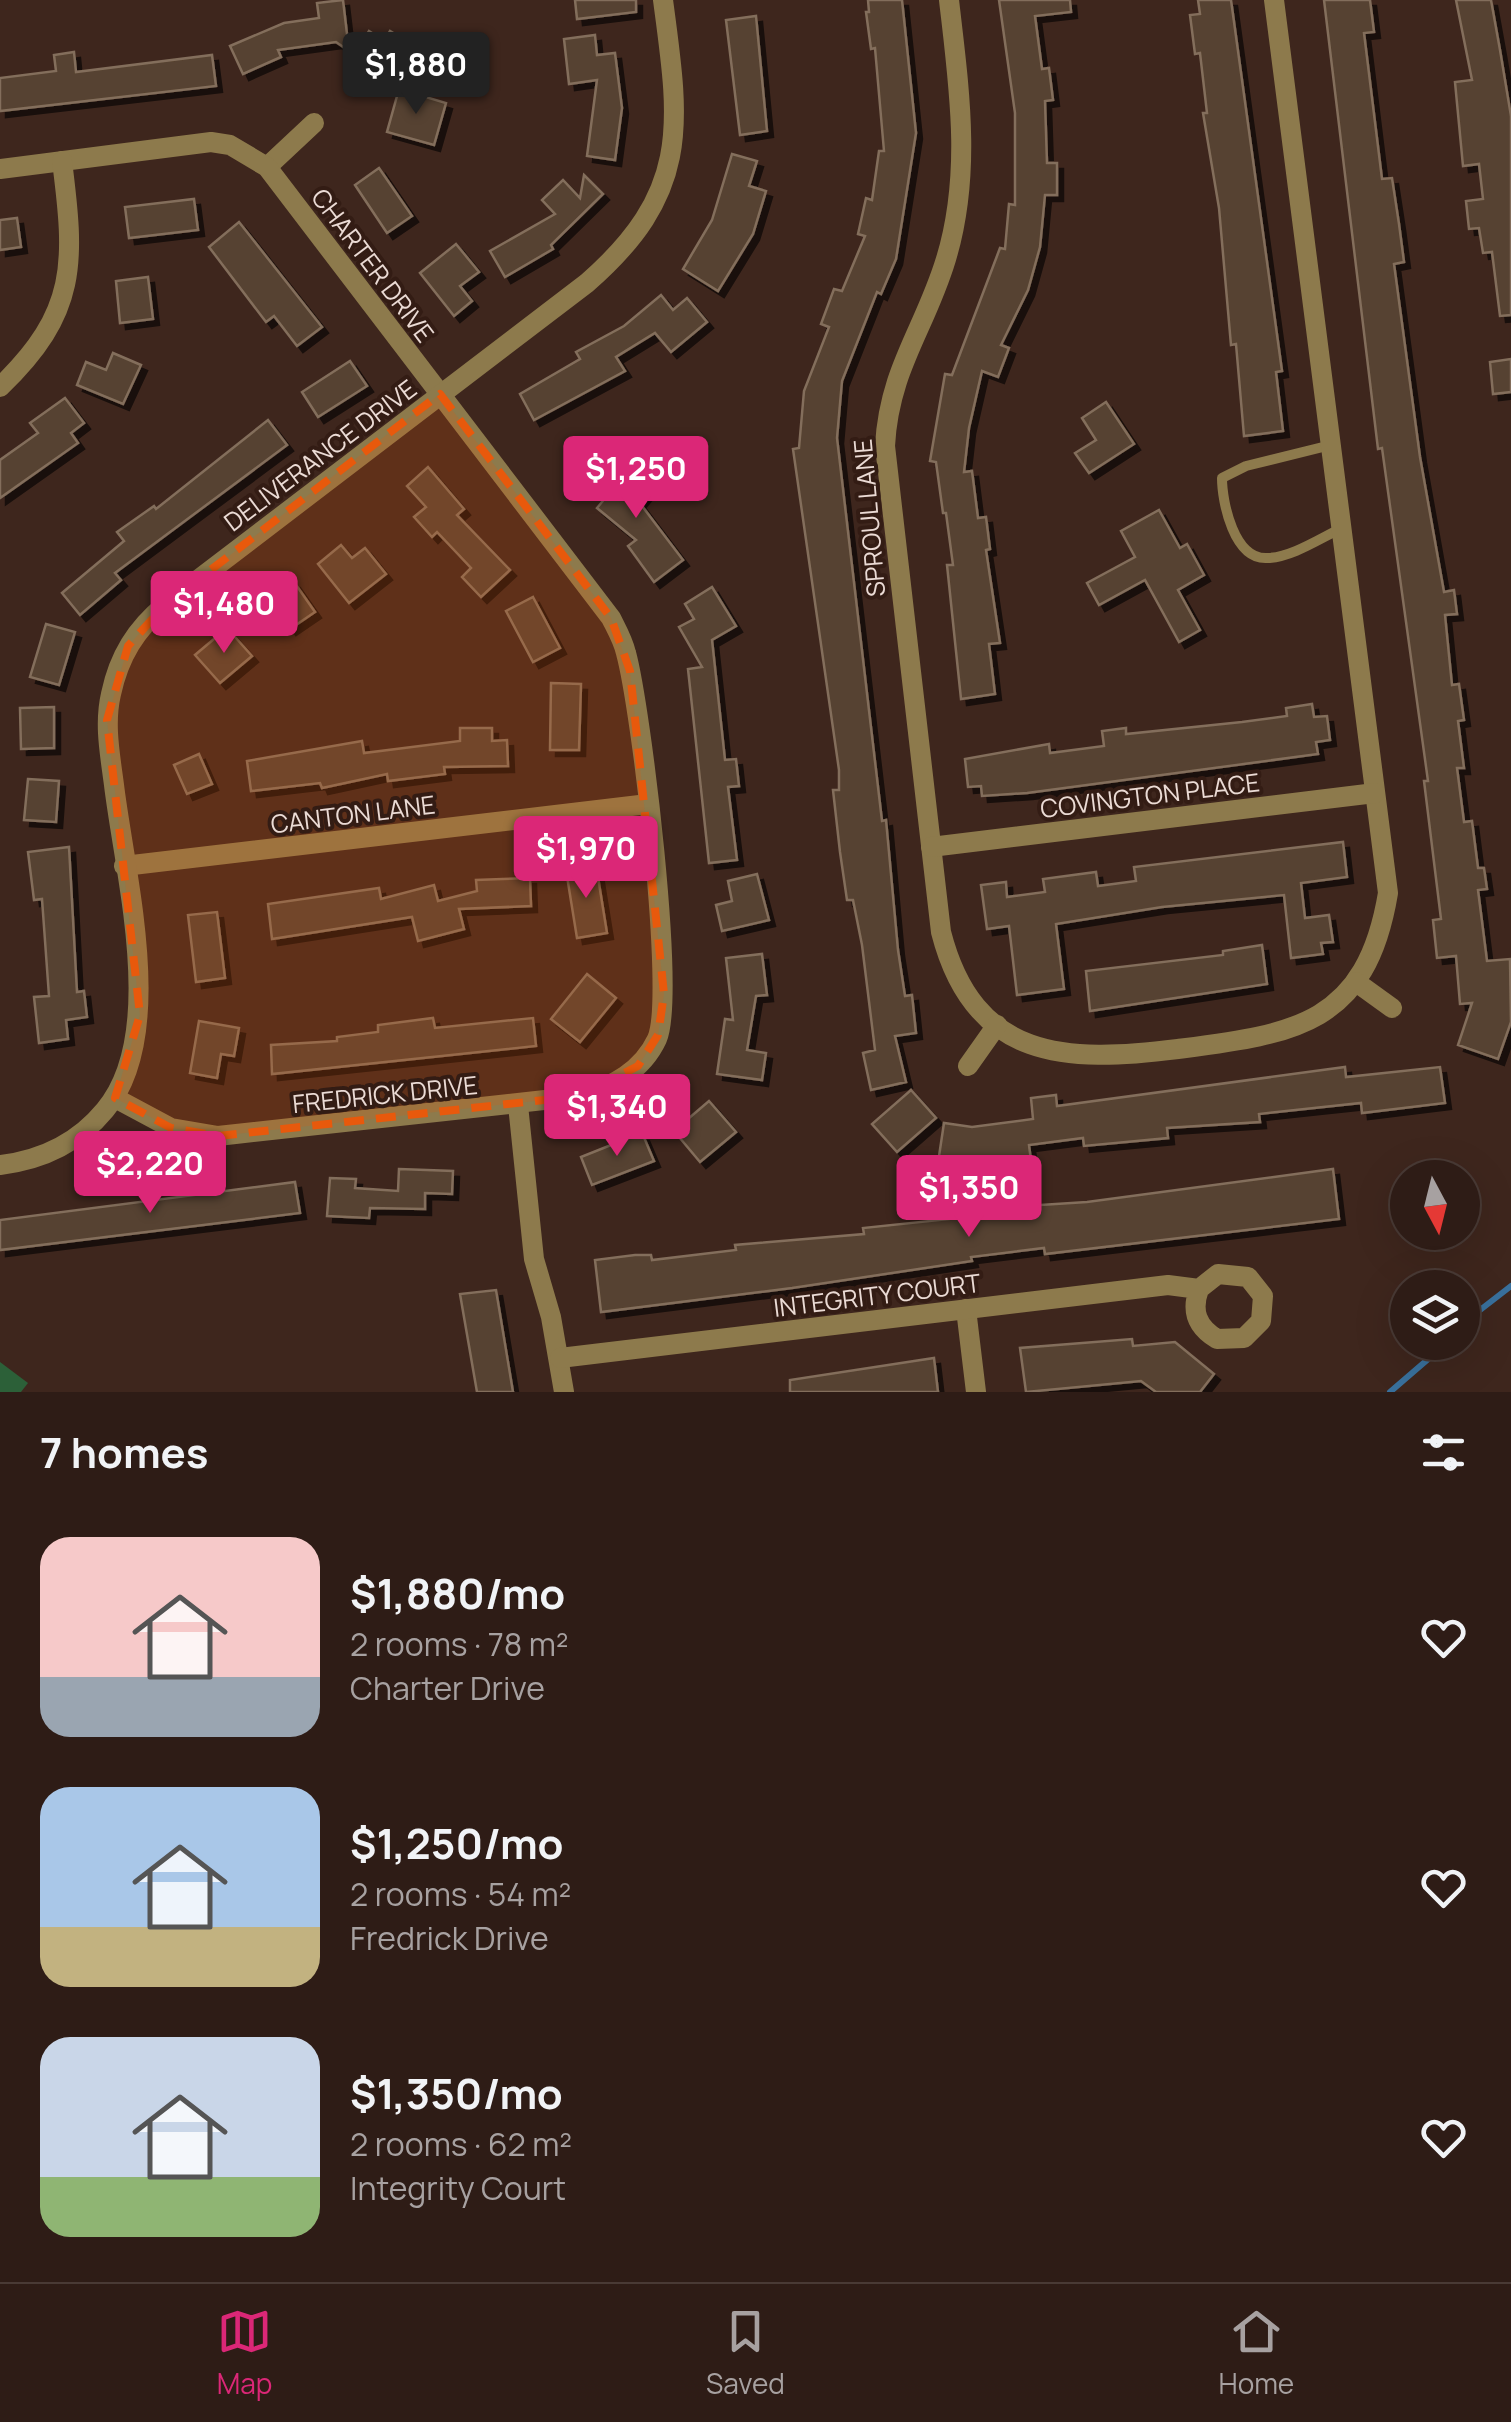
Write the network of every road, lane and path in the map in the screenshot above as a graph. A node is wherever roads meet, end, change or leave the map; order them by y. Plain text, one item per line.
1 (663, 0) edge
2 (950, 0) edge
3 (1274, 0) edge
4 (314, 123) dead end
5 (62, 161) junction
6 (267, 167) junction
7 (0, 168) edge
8 (0, 387) edge
9 (440, 394) junction
10 (1331, 446) junction
11 (1341, 529) junction
12 (1375, 793) junction
13 (648, 804) junction
14 (930, 847) junction
15 (124, 866) junction
16 (1356, 982) junction
17 (1392, 1008) dead end
18 (997, 1025) junction
19 (968, 1066) dead end
20 (116, 1098) junction
21 (518, 1104) junction
22 (0, 1165) edge
23 (1199, 1289) dead end
24 (966, 1309) junction
25 (560, 1358) junction
26 (564, 1392) edge
27 (976, 1392) edge

1 - 9 street, DELIVERANCE DRIVE
2 - 14 street, SPROUL LANE
3 - 10 street, SPROUL LANE
4 - 6 street
5 - 6 street, CHARTER DRIVE
5 - 7 street, CHARTER DRIVE
5 - 8 street
6 - 9 street, CHARTER DRIVE
9 - 13 street, FREDRICK DRIVE
9 - 15 street, DELIVERANCE DRIVE
10 - 11 street, SPROUL LANE
10 - 11 lane
11 - 12 street, SPROUL LANE
12 - 14 street, COVINGTON PLACE
12 - 16 street, SPROUL LANE
13 - 15 street, CANTON LANE
13 - 21 street, FREDRICK DRIVE
14 - 18 street, SPROUL LANE
15 - 20 street, DELIVERANCE DRIVE
16 - 17 street
16 - 18 street, SPROUL LANE
18 - 19 street
20 - 21 street, FREDRICK DRIVE
20 - 22 street, DELIVERANCE DRIVE
21 - 25 street
23 - 24 street, INTEGRITY COURT
24 - 25 street, INTEGRITY COURT
24 - 27 street
25 - 26 street

